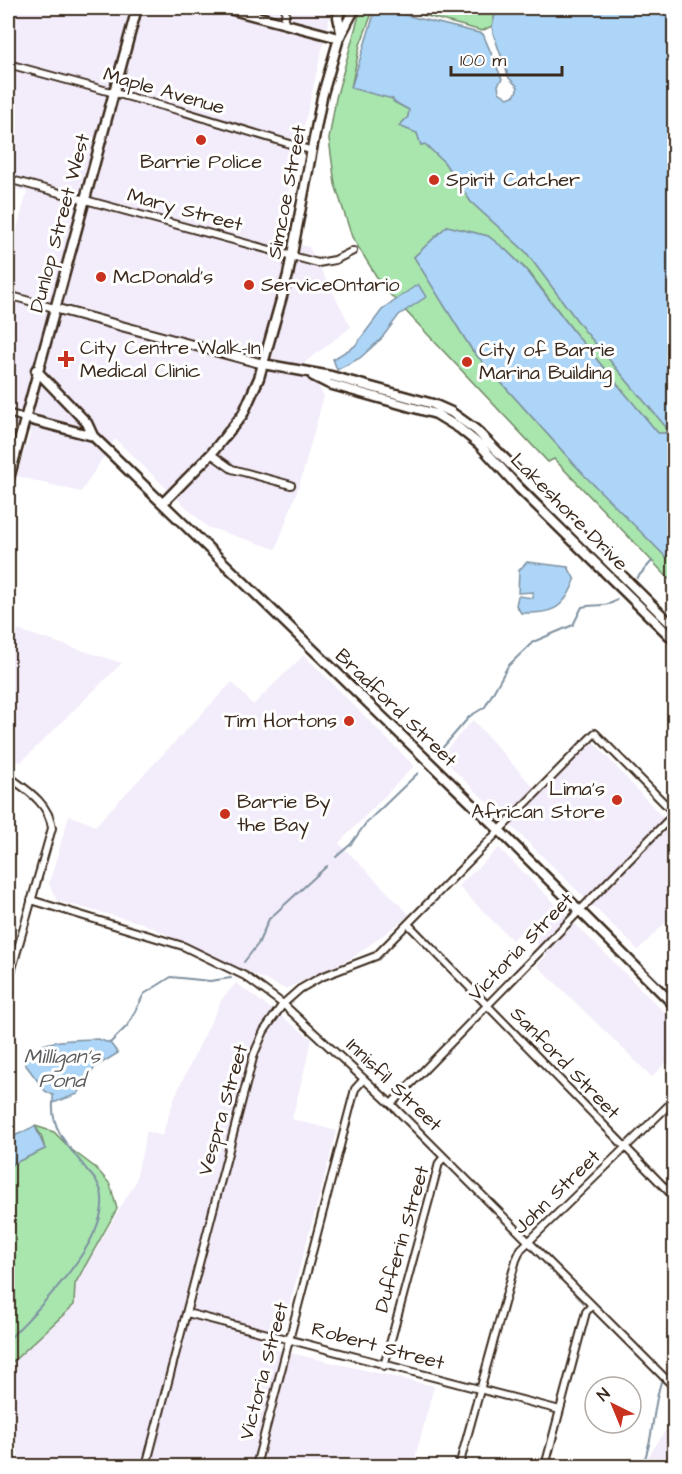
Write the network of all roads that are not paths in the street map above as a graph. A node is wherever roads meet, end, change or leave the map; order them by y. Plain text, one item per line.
1 (137, 8) edge
2 (225, 8) edge
3 (286, 8) edge
4 (341, 8) edge
5 (355, 8) edge
6 (284, 24) junction
7 (340, 35) junction
8 (8, 64) edge
9 (113, 93) junction
10 (310, 150) junction
11 (8, 179) edge
12 (82, 200) junction
13 (353, 251) dead end
14 (292, 255) junction
15 (8, 295) edge
16 (54, 308) junction
17 (263, 364) junction
18 (36, 370) junction
19 (439, 411) junction
20 (8, 413) edge
21 (24, 418) junction
22 (93, 436) junction
23 (212, 454) junction
24 (8, 482) edge
25 (291, 485) dead end
26 (163, 503) junction
27 (675, 627) edge
28 (675, 640) edge
29 (8, 776) edge
30 (675, 814) edge
31 (500, 831) junction
32 (31, 900) junction
33 (579, 911) junction
34 (409, 925) junction
35 (8, 983) edge
36 (283, 1004) junction
37 (675, 1005) edge
38 (487, 1007) junction
39 (364, 1079) junction
40 (675, 1100) edge
41 (391, 1104) junction
42 (626, 1149) junction
43 (444, 1157) junction
44 (675, 1197) edge
45 (530, 1242) junction
46 (592, 1305) junction
47 (188, 1313) junction
48 (289, 1340) junction
49 (384, 1366) junction
50 (675, 1387) edge
51 (480, 1389) junction
52 (560, 1410) junction
53 (146, 1467) edge
54 (256, 1467) edge
55 (459, 1467) edge
56 (545, 1467) edge

1 - 9 main road, Dunlop Street West
2 - 6 main road
3 - 6 street
4 - 7 main road, Simcoe Street
5 - 7 main road, Simcoe Street
6 - 7 main road
7 - 10 main road, Simcoe Street
8 - 9 street, Maple Avenue
9 - 10 street, Maple Avenue
9 - 12 main road, Dunlop Street West
10 - 14 main road, Simcoe Street
11 - 12 street, Mary Street
12 - 14 street, Mary Street
12 - 16 main road, Dunlop Street West
13 - 14 street, Mary Street
14 - 17 main road, Simcoe Street
15 - 16 street
16 - 17 street
16 - 18 main road, Dunlop Street West
17 - 19 main road
17 - 23 main road, Simcoe Street
18 - 21 main road, Dunlop Street West
18 - 22 main road, Bradford Street
19 - 27 main road, Lakeshore Drive
19 - 28 main road, Lakeshore Drive
20 - 21 street
21 - 22 main road
21 - 24 main road, Dunlop Street West
22 - 26 main road, Bradford Street
23 - 25 street
23 - 26 main road, Simcoe Street
26 - 31 main road, Bradford Street
29 - 32 street
30 - 31 street, Vespra Street
30 - 33 street, Victoria Street
31 - 33 main road, Bradford Street
31 - 34 street, Vespra Street
32 - 35 street
32 - 36 street, Innisfil Street
33 - 37 main road, Bradford Street
33 - 38 street, Victoria Street
34 - 36 street, Vespra Street
34 - 38 street, Sanford Street
36 - 39 street, Innisfil Street
36 - 47 street, Vespra Street
38 - 41 street, Victoria Street
38 - 42 street, Sanford Street
39 - 41 street, Innisfil Street
39 - 48 street, Victoria Street
40 - 42 street, John Street
41 - 43 street, Innisfil Street
42 - 44 street, Sanford Street
42 - 45 street, John Street
43 - 45 street, Innisfil Street
43 - 49 street, Dufferin Street
45 - 46 street, Innisfil Street
45 - 51 street, John Street
46 - 50 street, Innisfil Street
46 - 52 street
47 - 48 street, Robert Street
47 - 53 street, Vespra Street
48 - 49 street, Robert Street
48 - 54 street, Victoria Street
49 - 51 street, Robert Street
51 - 52 street, Robert Street
51 - 55 street, John Street
52 - 56 street

